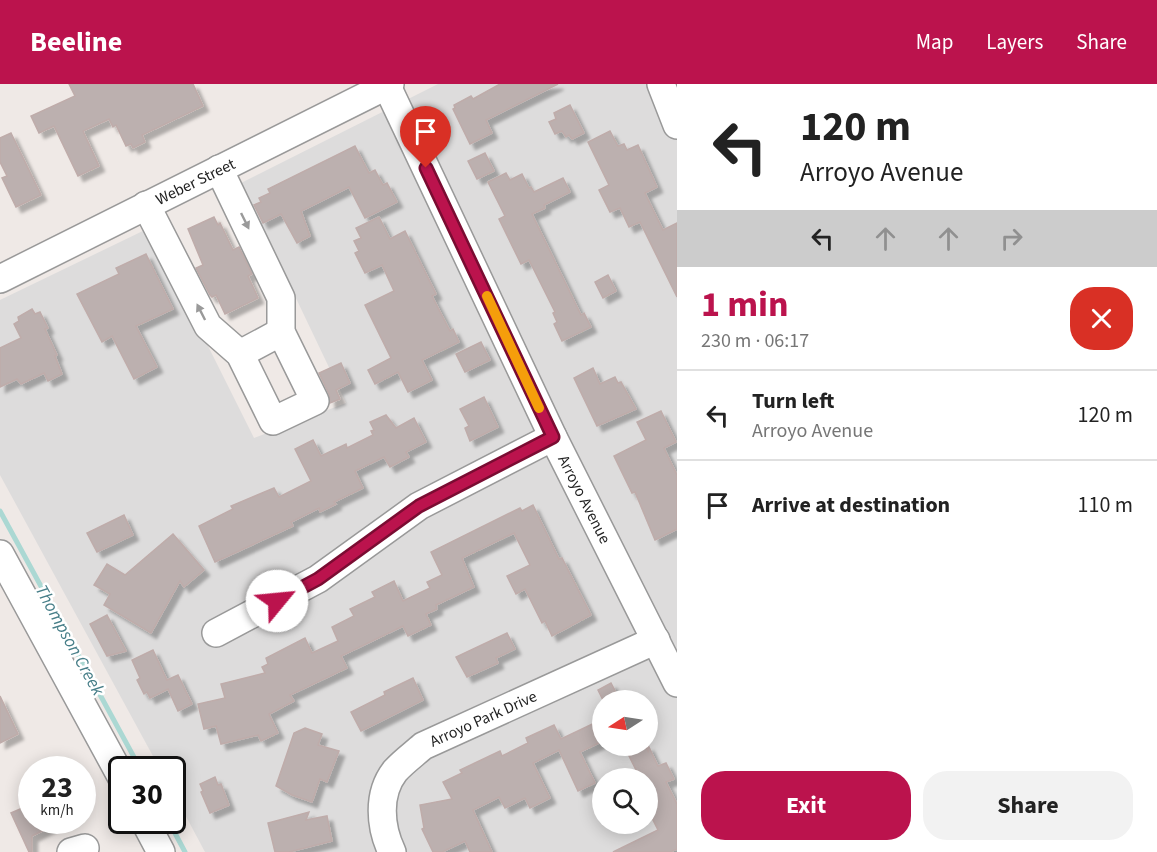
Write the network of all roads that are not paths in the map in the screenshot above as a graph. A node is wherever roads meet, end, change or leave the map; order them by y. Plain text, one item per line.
1 (661, 84) edge
2 (380, 86) edge
3 (677, 125) edge
4 (219, 169) junction
5 (146, 205) junction
6 (4, 268) edge
7 (281, 332) junction
8 (240, 354) junction
9 (553, 437) junction
10 (0, 554) edge
11 (216, 633) dead end
12 (656, 640) junction
13 (677, 683) edge
14 (110, 756) edge
15 (151, 834) edge
16 (161, 852) edge
17 (392, 852) edge

1 - 3 street
2 - 4 street, Weber Street
2 - 9 street, Arroyo Avenue
4 - 5 street, Weber Street
4 -> 7 street
5 - 6 street, Weber Street
8 -> 5 street
7 - 8 street
7 - 8 street
9 - 11 street
9 - 12 street, Arroyo Avenue
10 - 14 street
12 - 13 street, Arroyo Avenue
12 - 17 street, Arroyo Park Drive
15 - 16 street

